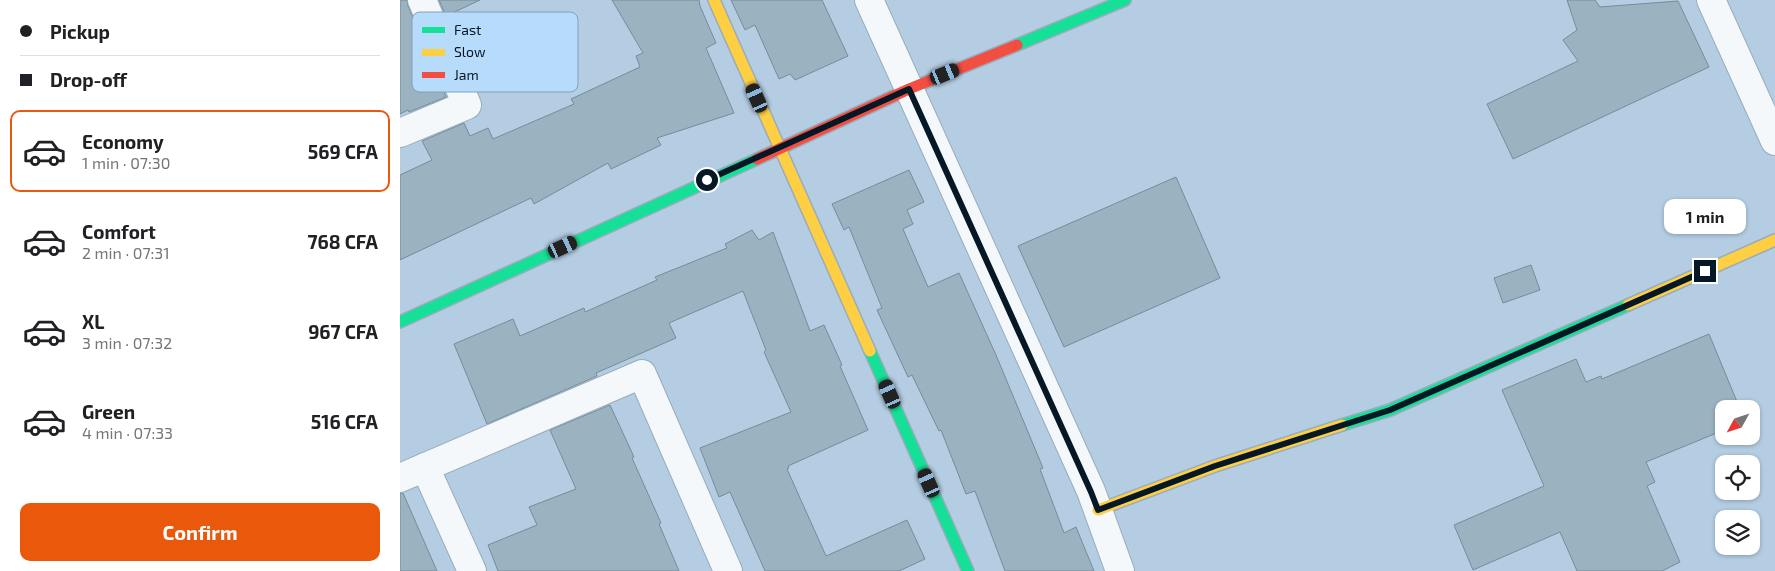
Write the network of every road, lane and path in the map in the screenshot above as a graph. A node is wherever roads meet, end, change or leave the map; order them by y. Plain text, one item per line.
1 (422, 0) edge
2 (714, 0) edge
3 (869, 0) edge
4 (1126, 0) edge
5 (1711, 0) edge
6 (427, 12) edge
7 (909, 89) junction
8 (461, 92) edge
9 (400, 133) edge
10 (1775, 141) edge
11 (779, 147) junction
12 (1775, 240) edge
13 (400, 322) edge
14 (425, 467) junction
15 (400, 478) edge
16 (1098, 510) junction
17 (472, 571) edge
18 (728, 571) edge
19 (968, 571) edge
20 (1120, 571) edge

1 - 6 street
2 - 11 street
3 - 7 street
4 - 7 street
5 - 10 street
7 - 11 street
7 - 16 street
8 - 9 street
11 - 13 street
11 - 19 street
12 - 16 street
14 - 15 street
14 - 17 street
14 - 18 street
16 - 20 street

